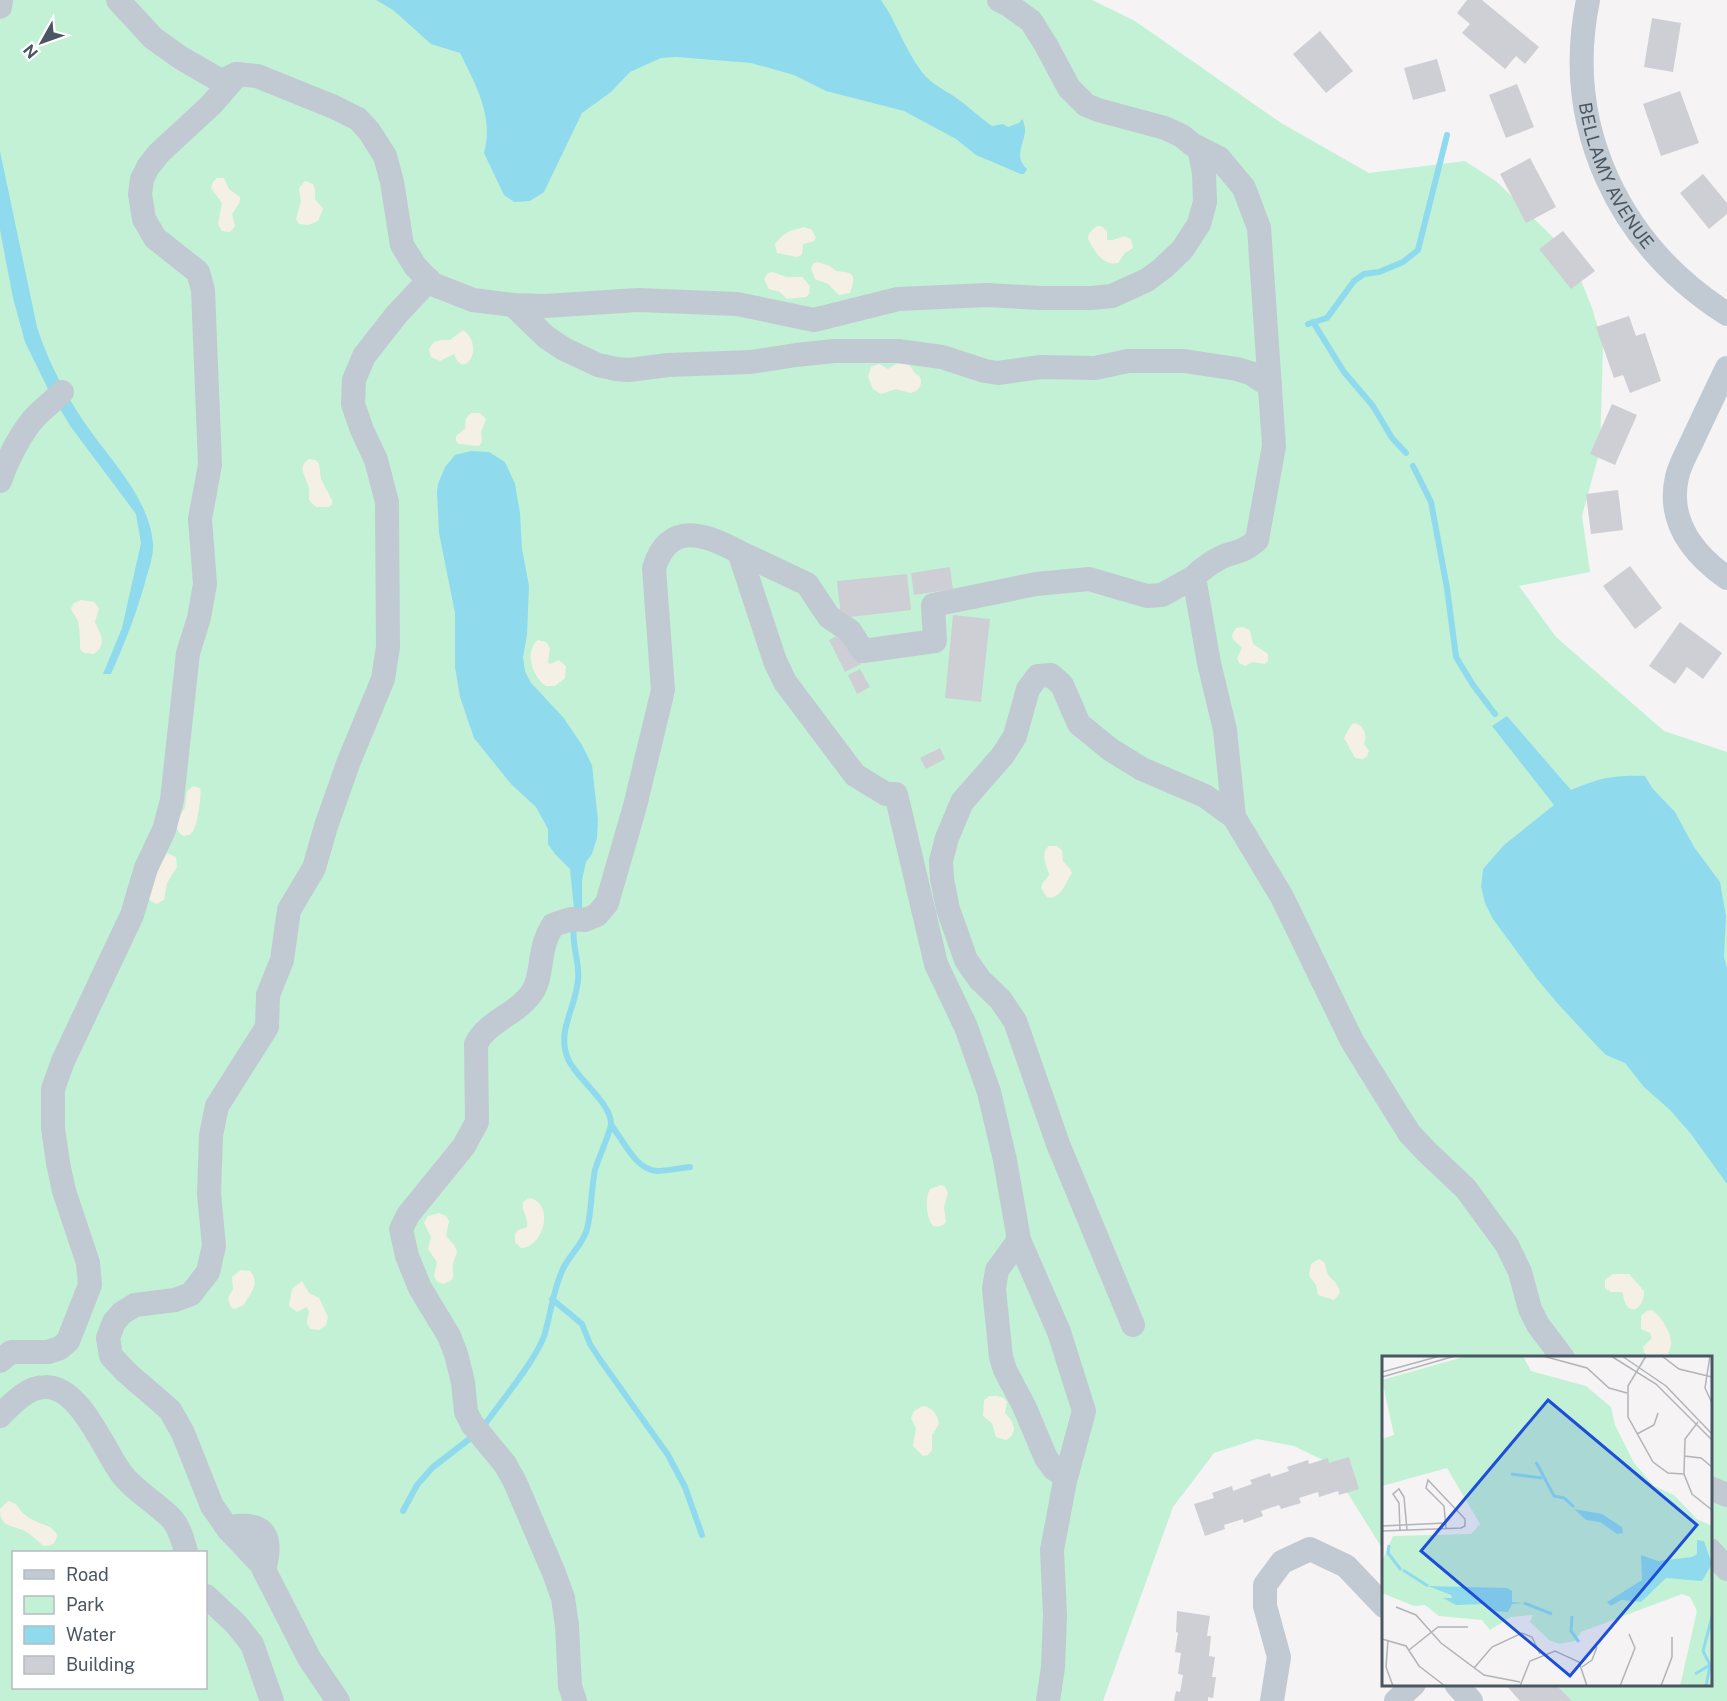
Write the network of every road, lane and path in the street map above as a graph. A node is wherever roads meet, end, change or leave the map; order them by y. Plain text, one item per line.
1 (1, 0) edge
2 (118, 0) edge
3 (999, 0) edge
4 (1588, 0) edge
5 (0, 7) edge
6 (238, 74) junction
7 (1200, 148) junction
8 (429, 280) junction
9 (513, 305) junction
10 (1727, 314) edge
11 (1727, 368) edge
12 (1270, 386) junction
13 (60, 394) dead end
14 (0, 481) edge
15 (739, 552) junction
16 (1194, 578) junction
17 (1727, 578) edge
18 (1234, 817) junction
19 (1019, 1240) junction
20 (1133, 1325) dead end
21 (1561, 1356) edge
22 (0, 1361) edge
23 (0, 1416) edge
24 (1066, 1476) junction
25 (1712, 1489) edge
26 (1727, 1495) edge
27 (186, 1551) edge
28 (1712, 1552) edge
29 (1727, 1569) edge
30 (207, 1597) edge
31 (1382, 1605) edge
32 (1458, 1686) edge
33 (272, 1701) edge
34 (338, 1701) edge
35 (575, 1701) edge
36 (1048, 1701) edge
37 (1272, 1701) edge
38 (1471, 1701) edge

1 - 5 street
2 - 6 street
3 - 7 street
4 - 10 street, BELLAMY AVENUE
6 - 8 street
6 - 22 street
7 - 9 street
7 - 12 street
8 - 9 street
8 - 34 street
9 - 12 street
11 - 17 street
12 - 16 street
13 - 14 street
15 - 16 street
15 - 19 street
15 - 35 street
16 - 18 street
18 - 20 street
18 - 21 street
19 - 24 street
19 - 24 street
23 - 27 street
24 - 36 street
25 - 26 street
28 - 29 street
30 - 33 street
31 - 37 street
32 - 38 street

